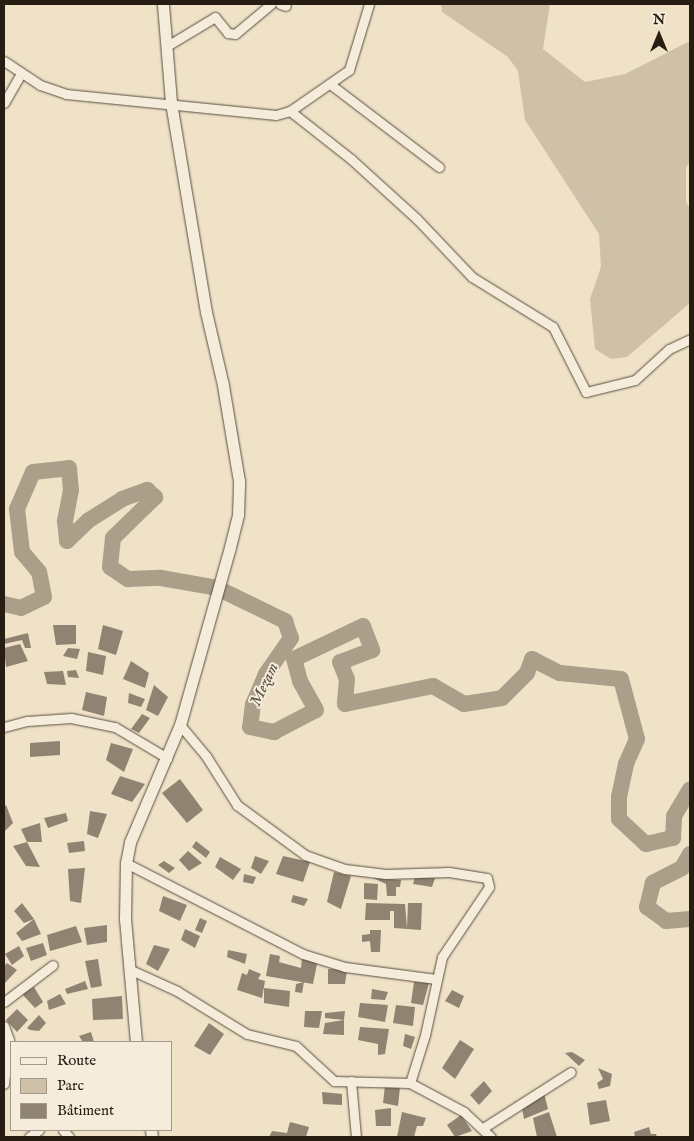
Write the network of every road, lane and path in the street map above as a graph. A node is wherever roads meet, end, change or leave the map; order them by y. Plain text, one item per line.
1 (163, 4) edge
2 (271, 4) edge
3 (370, 4) edge
4 (166, 46) junction
5 (4, 61) edge
6 (21, 73) junction
7 (330, 84) junction
8 (171, 102) junction
9 (4, 103) edge
10 (290, 112) junction
11 (439, 167) dead end
12 (690, 339) edge
13 (180, 725) junction
14 (4, 727) edge
15 (167, 758) junction
16 (126, 863) junction
17 (53, 965) dead end
18 (131, 970) junction
19 (436, 979) junction
20 (4, 1002) edge
21 (4, 1026) edge
22 (136, 1041) edge
23 (571, 1072) dead end
24 (351, 1081) junction
25 (4, 1084) edge
26 (410, 1084) junction
27 (483, 1128) junction
28 (356, 1137) edge
29 (491, 1137) edge

1 - 4 street
2 - 4 street
3 - 7 street
4 - 8 street
5 - 6 street
6 - 8 street
6 - 9 street
7 - 10 street
7 - 11 street
8 - 10 street
8 - 13 street
10 - 12 street
13 - 15 street
13 - 19 street
14 - 15 street
15 - 16 street
16 - 18 street
16 - 19 street
17 - 20 street
18 - 22 street
18 - 24 street
19 - 26 street
21 - 25 street
23 - 27 street
24 - 26 street
24 - 28 street
26 - 27 street
27 - 29 street

